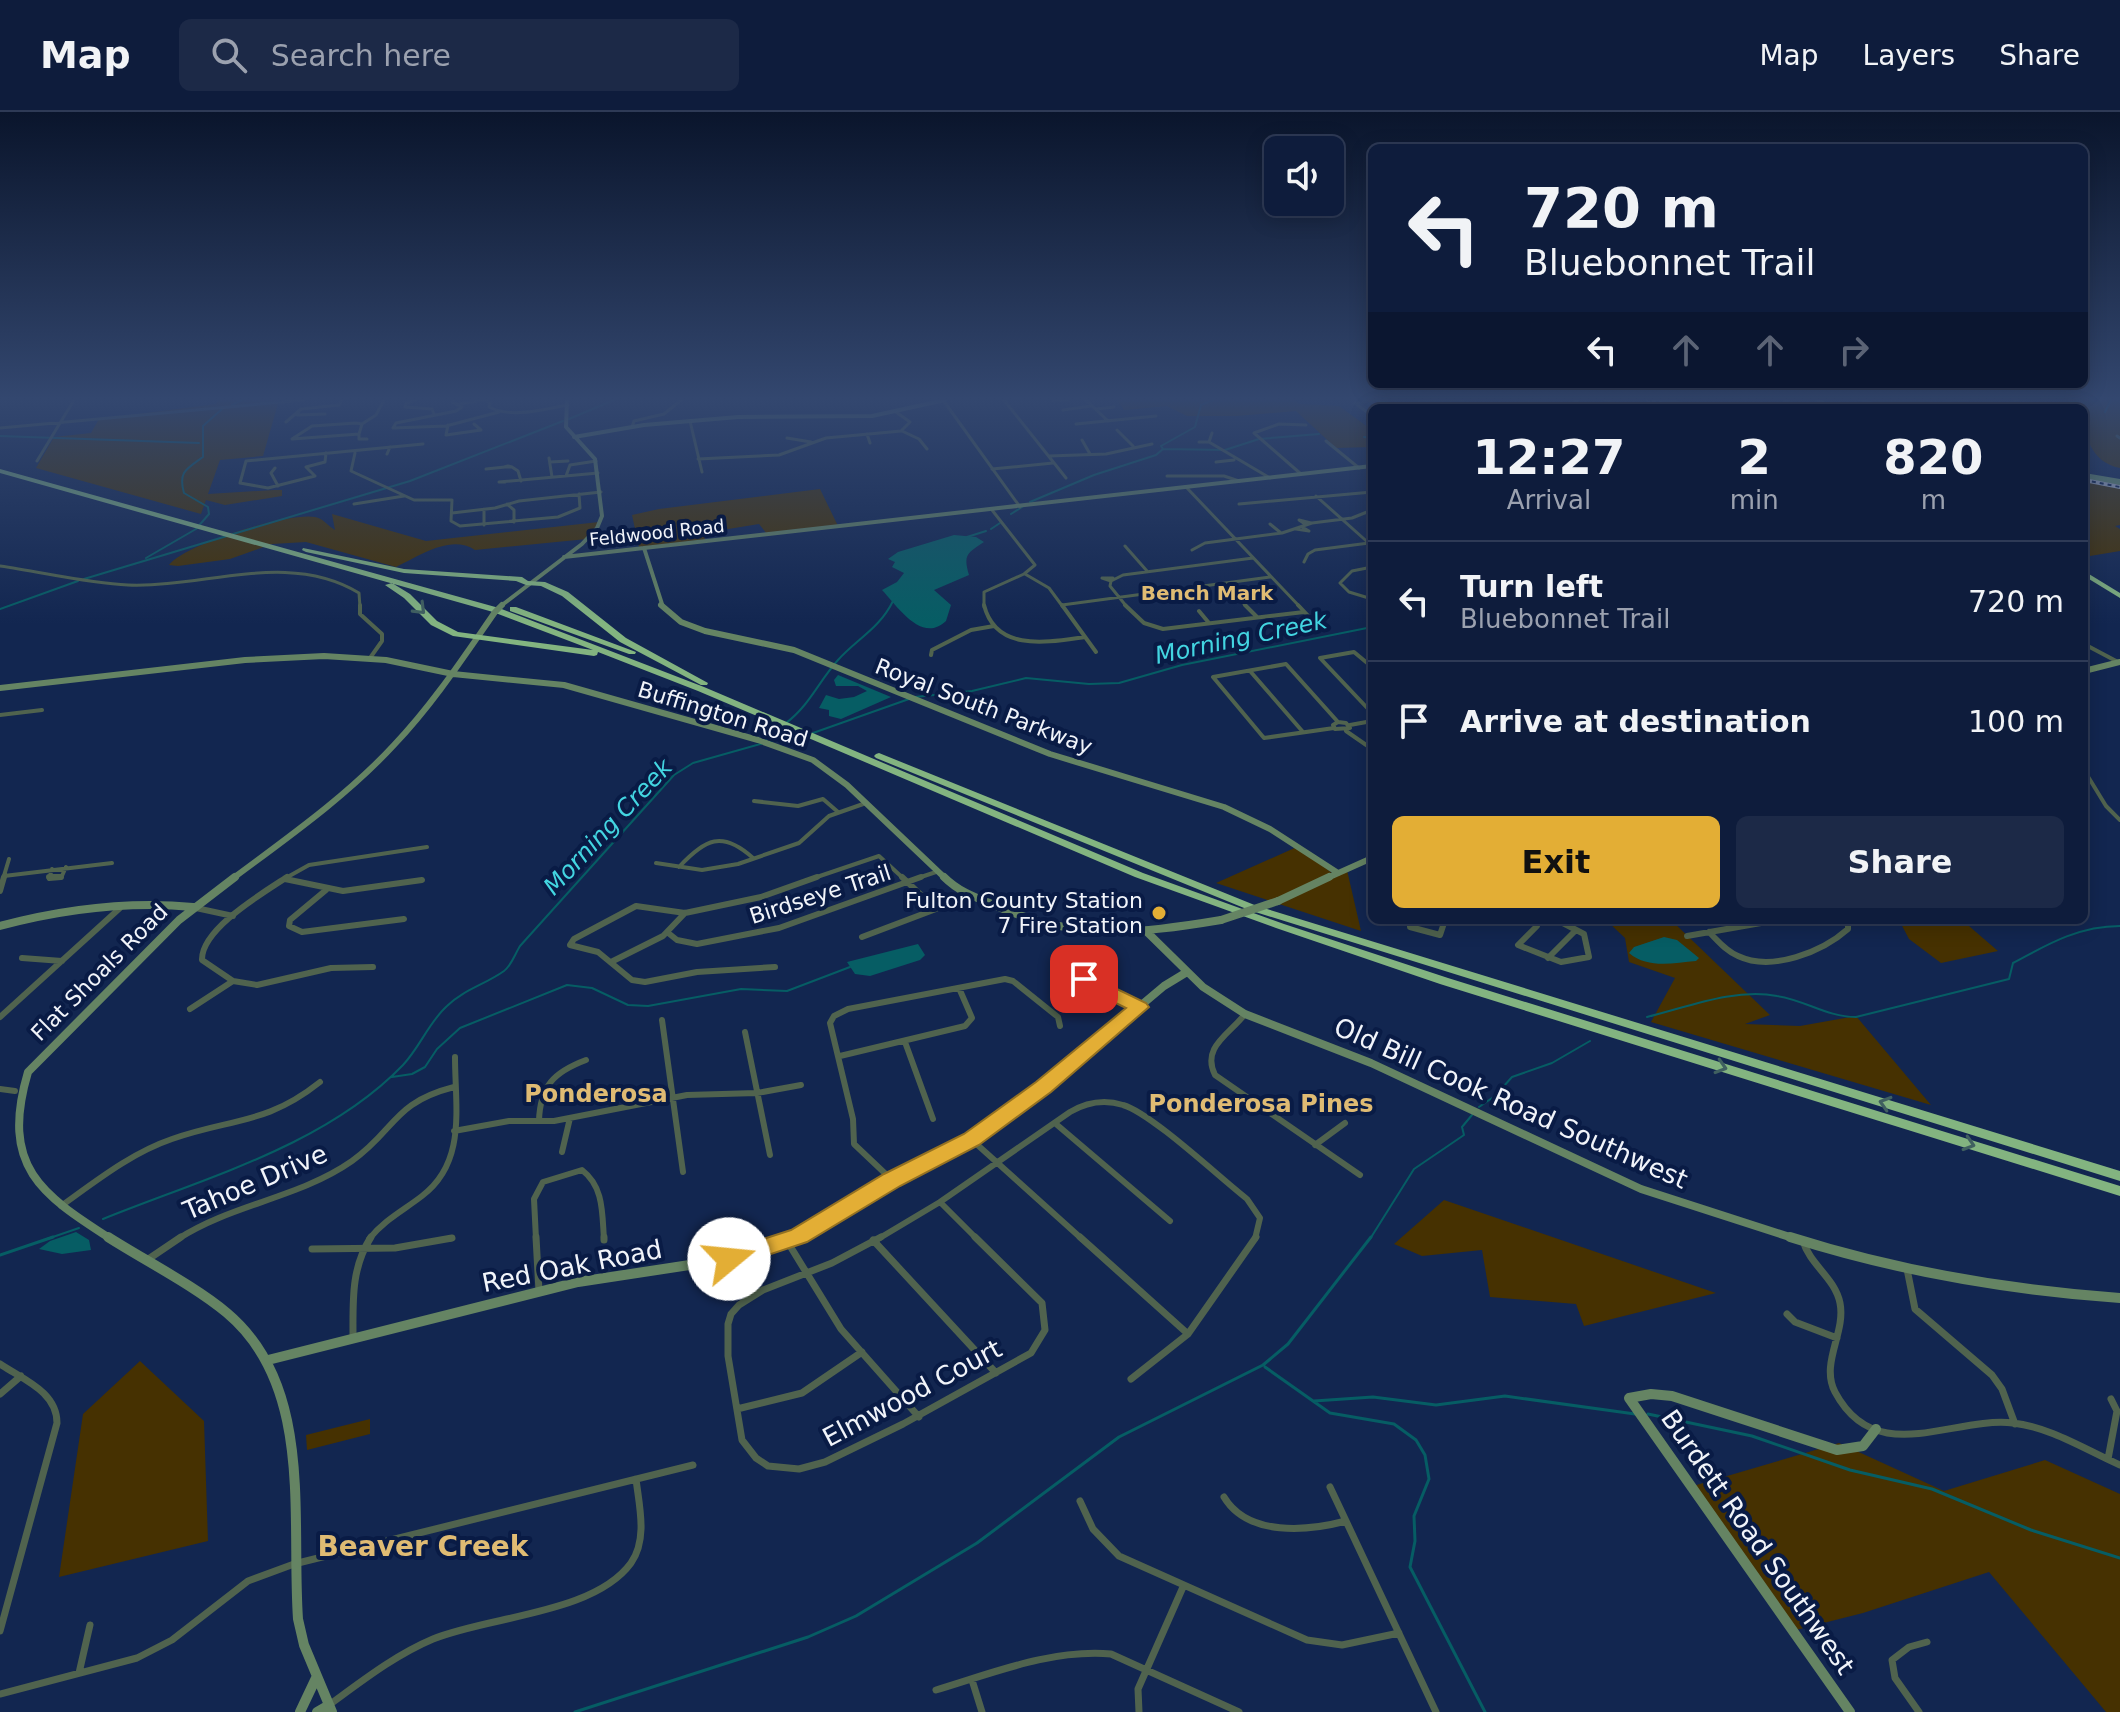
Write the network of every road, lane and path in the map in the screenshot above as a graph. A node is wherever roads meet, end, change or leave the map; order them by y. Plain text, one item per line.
1 (23, 475) edge
2 (25, 475) edge
3 (244, 475) edge
4 (272, 475) edge
5 (314, 475) edge
6 (359, 475) edge
7 (519, 475) edge
8 (580, 475) edge
9 (598, 475) edge
10 (996, 475) edge
11 (1063, 475) edge
12 (1264, 475) edge
13 (1296, 475) edge
14 (566, 476) joint
15 (1167, 476) dead end
16 (552, 477) joint
17 (2088, 477) edge
18 (1066, 478) dead end
19 (1270, 478) junction
20 (521, 481) junction
21 (1240, 481) junction
22 (505, 482) dead end
23 (2120, 482) edge
24 (278, 486) junction
25 (1187, 488) junction
26 (601, 492) junction
27 (1368, 492) edge
28 (579, 494) junction
29 (405, 496) junction
30 (1315, 496) junction
31 (460, 502) dead end
32 (452, 503) junction
33 (354, 504) dead end
34 (506, 504) junction
35 (1239, 504) dead end
36 (1020, 507) junction
37 (484, 509) junction
38 (992, 510) junction
39 (1368, 511) edge
40 (452, 513) junction
41 (1342, 520) junction
42 (514, 522) junction
43 (1312, 523) junction
44 (1270, 524) dead end
45 (484, 525) junction
46 (1300, 527) junction
47 (1282, 533) junction
48 (1235, 539) junction
49 (1368, 542) edge
50 (282, 544) junction
51 (1368, 544) edge
52 (1125, 546) dead end
53 (576, 548) junction
54 (647, 548) junction
55 (1192, 550) dead end
56 (598, 553) junction
57 (564, 557) junction
58 (1253, 558) junction
59 (1304, 562) dead end
60 (0, 566) edge
61 (340, 567) junction
62 (1368, 568) edge
63 (1147, 572) junction
64 (2088, 572) edge
65 (2088, 573) edge
66 (1025, 574) junction
67 (1270, 577) junction
68 (540, 580) junction
69 (522, 581) junction
70 (2120, 590) edge
71 (2120, 596) edge
72 (1119, 598) junction
73 (1368, 598) edge
74 (1244, 604) dead end
75 (1062, 605) junction
76 (1199, 611) dead end
77 (1304, 612) junction
78 (1257, 618) junction
79 (1314, 622) dead end
80 (1210, 624) junction
81 (994, 626) junction
82 (1085, 637) junction
83 (474, 640) junction
84 (2088, 647) edge
85 (1096, 652) dead end
86 (931, 655) dead end
87 (370, 658) junction
88 (2119, 663) edge
89 (1368, 664) edge
90 (2088, 670) edge
91 (1250, 671) junction
92 (453, 674) junction
93 (690, 676) junction
94 (0, 688) edge
95 (701, 689) junction
96 (1368, 709) edge
97 (42, 710) dead end
98 (0, 715) edge
99 (1368, 722) edge
100 (1336, 725) junction
101 (1350, 725) junction
102 (1345, 730) junction
103 (1304, 733) junction
104 (1368, 746) edge
105 (2088, 777) edge
106 (754, 801) dead end
107 (866, 803) junction
108 (838, 812) junction
109 (2120, 820) edge
110 (427, 847) dead end
111 (9, 859) dead end
112 (753, 859) junction
113 (1368, 860) edge
114 (112, 863) dead end
115 (656, 863) dead end
116 (66, 867) junction
117 (678, 868) junction
118 (52, 869) junction
119 (936, 872) junction
120 (1338, 873) junction
121 (4, 876) junction
122 (284, 879) junction
123 (422, 880) dead end
124 (906, 883) junction
125 (326, 890) junction
126 (0, 891) edge
127 (123, 904) junction
128 (193, 907) junction
129 (685, 913) junction
130 (234, 917) junction
131 (404, 919) dead end
132 (1410, 924) edge
133 (1444, 924) edge
134 (1537, 924) edge
135 (1565, 924) edge
136 (1755, 924) edge
137 (1848, 924) edge
138 (0, 926) edge
139 (1170, 929) junction
140 (1576, 930) junction
141 (667, 932) junction
142 (1147, 932) junction
143 (1709, 932) junction
144 (1687, 936) dead end
145 (862, 937) dead end
146 (1159, 943) junction
147 (22, 958) dead end
148 (1548, 958) junction
149 (63, 961) junction
150 (613, 961) junction
151 (373, 967) dead end
152 (775, 967) dead end
153 (1078, 971) dead end
154 (1187, 972) junction
155 (233, 981) junction
156 (959, 988) junction
157 (1139, 1007) junction
158 (190, 1009) dead end
159 (1245, 1014) junction
160 (0, 1017) edge
161 (662, 1020) dead end
162 (1060, 1026) dead end
163 (745, 1032) dead end
164 (905, 1042) junction
165 (840, 1056) junction
166 (455, 1057) dead end
167 (586, 1060) dead end
168 (320, 1082) dead end
169 (801, 1085) dead end
170 (454, 1087) junction
171 (0, 1089) edge
172 (15, 1091) junction
173 (757, 1093) junction
174 (673, 1098) junction
175 (8, 1108) dead end
176 (570, 1118) junction
177 (933, 1119) dead end
178 (539, 1121) junction
179 (1345, 1123) dead end
180 (1056, 1124) junction
181 (454, 1131) junction
182 (972, 1139) junction
183 (1315, 1145) junction
184 (562, 1152) dead end
185 (770, 1155) dead end
186 (1000, 1162) junction
187 (683, 1172) dead end
188 (1360, 1175) dead end
189 (2120, 1176) edge
190 (892, 1180) junction
191 (23, 1182) dead end
192 (2120, 1191) edge
193 (938, 1200) junction
194 (60, 1207) junction
195 (1170, 1221) dead end
196 (452, 1238) dead end
197 (604, 1240) dead end
198 (873, 1240) junction
199 (787, 1241) junction
200 (1803, 1241) junction
201 (312, 1249) dead end
202 (361, 1249) junction
203 (146, 1260) junction
204 (1907, 1269) junction
205 (807, 1274) junction
206 (539, 1292) junction
207 (2120, 1298) edge
208 (1787, 1314) dead end
209 (1188, 1334) junction
210 (353, 1338) junction
211 (1837, 1338) junction
212 (862, 1352) junction
213 (268, 1360) junction
214 (0, 1364) edge
215 (996, 1373) junction
216 (21, 1376) junction
217 (1131, 1379) dead end
218 (0, 1394) edge
219 (2111, 1399) dead end
220 (737, 1409) junction
221 (919, 1417) junction
222 (2015, 1424) junction
223 (1876, 1429) junction
224 (2107, 1460) junction
225 (693, 1465) dead end
226 (2120, 1465) edge
227 (636, 1479) junction
228 (1330, 1487) dead end
229 (1224, 1497) dead end
230 (1080, 1501) dead end
231 (1346, 1521) junction
232 (294, 1564) junction
233 (1183, 1586) junction
234 (90, 1625) dead end
235 (0, 1631) edge
236 (1399, 1633) junction
237 (1927, 1642) dead end
238 (1146, 1670) junction
239 (79, 1673) junction
240 (317, 1676) junction
241 (972, 1680) junction
242 (936, 1690) dead end
243 (0, 1694) edge
244 (330, 1708) edge
245 (300, 1712) edge
246 (317, 1712) edge
247 (982, 1712) edge
248 (1139, 1712) edge
249 (1239, 1712) edge
250 (1436, 1712) edge
251 (1850, 1712) edge
252 (1919, 1712) edge

1 - 61 highway
2 - 50 highway
3 - 24 street
4 - 24 street
5 - 24 street
6 - 29 street
7 - 20 street
8 - 14 street
9 - 26 street
10 - 36 street
11 - 18 street
12 - 19 street
13 - 19 street, Feldwood Road
14 - 16 street
15 - 21 street
16 - 20 street
17 - 23 main road
19 - 21 street, Feldwood Road
20 - 22 street
21 - 25 street, Feldwood Road
25 - 36 street, Feldwood Road
25 - 48 street
26 - 28 street
26 - 53 street
27 - 30 street
28 - 34 street
28 - 42 street
29 - 32 street
29 - 33 street
30 - 35 street
30 - 41 street
31 - 32 street
32 - 40 street
34 - 37 street
34 - 42 street
36 - 38 street, Feldwood Road
37 - 40 street
37 - 45 street
38 - 54 street, Feldwood Road
38 - 66 street
39 - 41 street
40 - 45 street
41 - 43 street
41 - 49 street
42 - 45 street
43 - 46 street
43 - 46 street
44 - 47 street
46 - 47 street
47 - 48 street
48 - 55 street
48 - 58 street
50 - 69 highway
50 - 93 highway
51 - 59 street
52 - 63 street
53 - 56 street
53 - 57 street
54 - 56 street, Feldwood Road
54 - 120 street, Royal South Parkway
56 - 57 street, Feldwood Road
57 - 68 street
58 - 63 street
58 - 67 street
60 - 87 street
61 -> 83 highway
61 - 95 highway
62 - 73 street
63 - 72 street
64 - 70 highway
65 - 71 highway
66 - 75 street
66 - 81 street
67 - 72 street
67 - 77 street
68 - 69 highway
68 - 93 highway
69 - 83 street, Flat Shoals Road, bridge
72 - 75 street
72 - 80 street
74 - 78 street
75 - 82 street
76 - 80 street
77 - 78 street
77 - 79 street
78 - 80 street
81 - 82 street
81 - 86 street
82 - 85 street
83 - 92 street, Flat Shoals Road
83 - 95 highway
84 - 88 street
87 - 92 street, Buffington Road
87 - 94 street, Buffington Road
88 - 90 street
89 - 96 street
91 - 100 street
91 - 103 street
91 - 103 street
92 - 107 street, Buffington Road
92 - 128 street, Flat Shoals Road
189 -> 93 highway
95 -> 192 highway
97 - 98 street
99 - 101 street
100 - 101 street
100 - 102 street
100 - 103 street
101 - 102 street
102 - 104 street
105 - 109 street
106 - 108 street
107 - 108 street
107 - 119 street, Buffington Road
108 - 112 street
110 - 122 street
111 - 121 street
112 - 117 street
112 - 117 street
113 - 120 street, Buffington Road
114 - 116 street
115 - 117 street
116 - 118 street
116 - 118 street
118 - 121 street
119 - 124 street, Birdseye Trail
119 - 142 street, Buffington Road
120 - 139 street, Buffington Road, bridge
121 - 126 street
122 - 125 street
122 - 130 street
123 - 125 street
124 - 129 street
124 - 141 street, Birdseye Trail
124 - 145 street
125 - 131 street
127 - 128 street
127 - 138 street
127 - 149 street
128 - 130 street
128 - 172 street, Flat Shoals Road
129 - 141 street
129 - 150 street
130 - 155 street
132 - 133 street
134 - 148 street
135 - 140 street
136 - 143 street
137 - 143 street
139 - 142 street, Buffington Road
139 - 146 street
140 - 148 street
140 - 148 street
141 - 150 street
142 - 146 street, Old Bill Cook Road Southwest
143 - 144 street
146 - 154 street, Old Bill Cook Road Southwest
147 - 149 street
149 - 160 street
150 - 152 street
151 - 155 street
153 - 157 street
154 - 157 street, Red Oak Road
154 - 159 street, Old Bill Cook Road Southwest
155 - 158 street
156 - 162 street
156 - 164 street
156 - 165 street
157 - 182 street, Red Oak Road
159 - 183 street
159 - 200 street, Old Bill Cook Road Southwest
161 - 174 street
163 - 173 street
164 - 165 street
164 - 177 street
165 - 190 street
166 - 170 street
167 - 178 street
168 - 194 street
169 - 173 street
170 - 181 street
170 - 203 street, Tahoe Drive
171 - 172 street
172 - 175 street, Flat Shoals Road
173 - 174 street
173 - 185 street
174 - 176 street
174 - 187 street
176 - 178 street
176 - 184 street
178 - 181 street
179 - 183 street
180 - 186 street
180 - 195 street
180 - 209 street
181 - 202 street
182 - 186 street
182 - 190 street, Red Oak Road
183 - 188 street
186 - 193 street
186 - 209 street
190 - 199 street, Red Oak Road
191 - 194 street
193 - 198 street
193 - 215 street, Elmwood Court
194 - 203 street
196 - 202 street
197 - 206 street
198 - 205 street
198 - 215 street
199 - 205 street
199 - 206 street, Red Oak Road
200 - 204 street, Old Bill Cook Road Southwest
200 - 211 street
201 - 202 street
202 - 210 street
203 - 213 street
204 - 207 street, Old Bill Cook Road Southwest
204 - 222 street
205 - 212 street
205 - 220 street, Elmwood Court
206 - 210 street, Red Oak Road
208 - 211 street
209 - 217 street
210 - 213 street, Red Oak Road
211 - 223 street
212 - 220 street
212 - 221 street
213 - 232 street
214 - 216 street
215 - 221 street, Elmwood Court
216 - 218 street
216 - 235 street
219 - 224 street
220 - 221 street, Elmwood Court
222 - 223 street
222 - 224 street
223 - 251 street, Burdett Road Southwest
224 - 226 street
225 - 227 street
227 - 232 street
227 - 244 street
228 - 231 street
229 - 231 street
230 - 233 street
231 - 236 street
232 - 239 street
232 - 240 street
233 - 236 street
233 - 238 street
234 - 239 street
236 - 250 street
237 - 252 street
238 - 241 street
238 - 248 street
238 - 249 street
239 - 243 street
240 - 244 street
240 - 245 street
241 - 242 street
241 - 247 street
244 - 246 street

